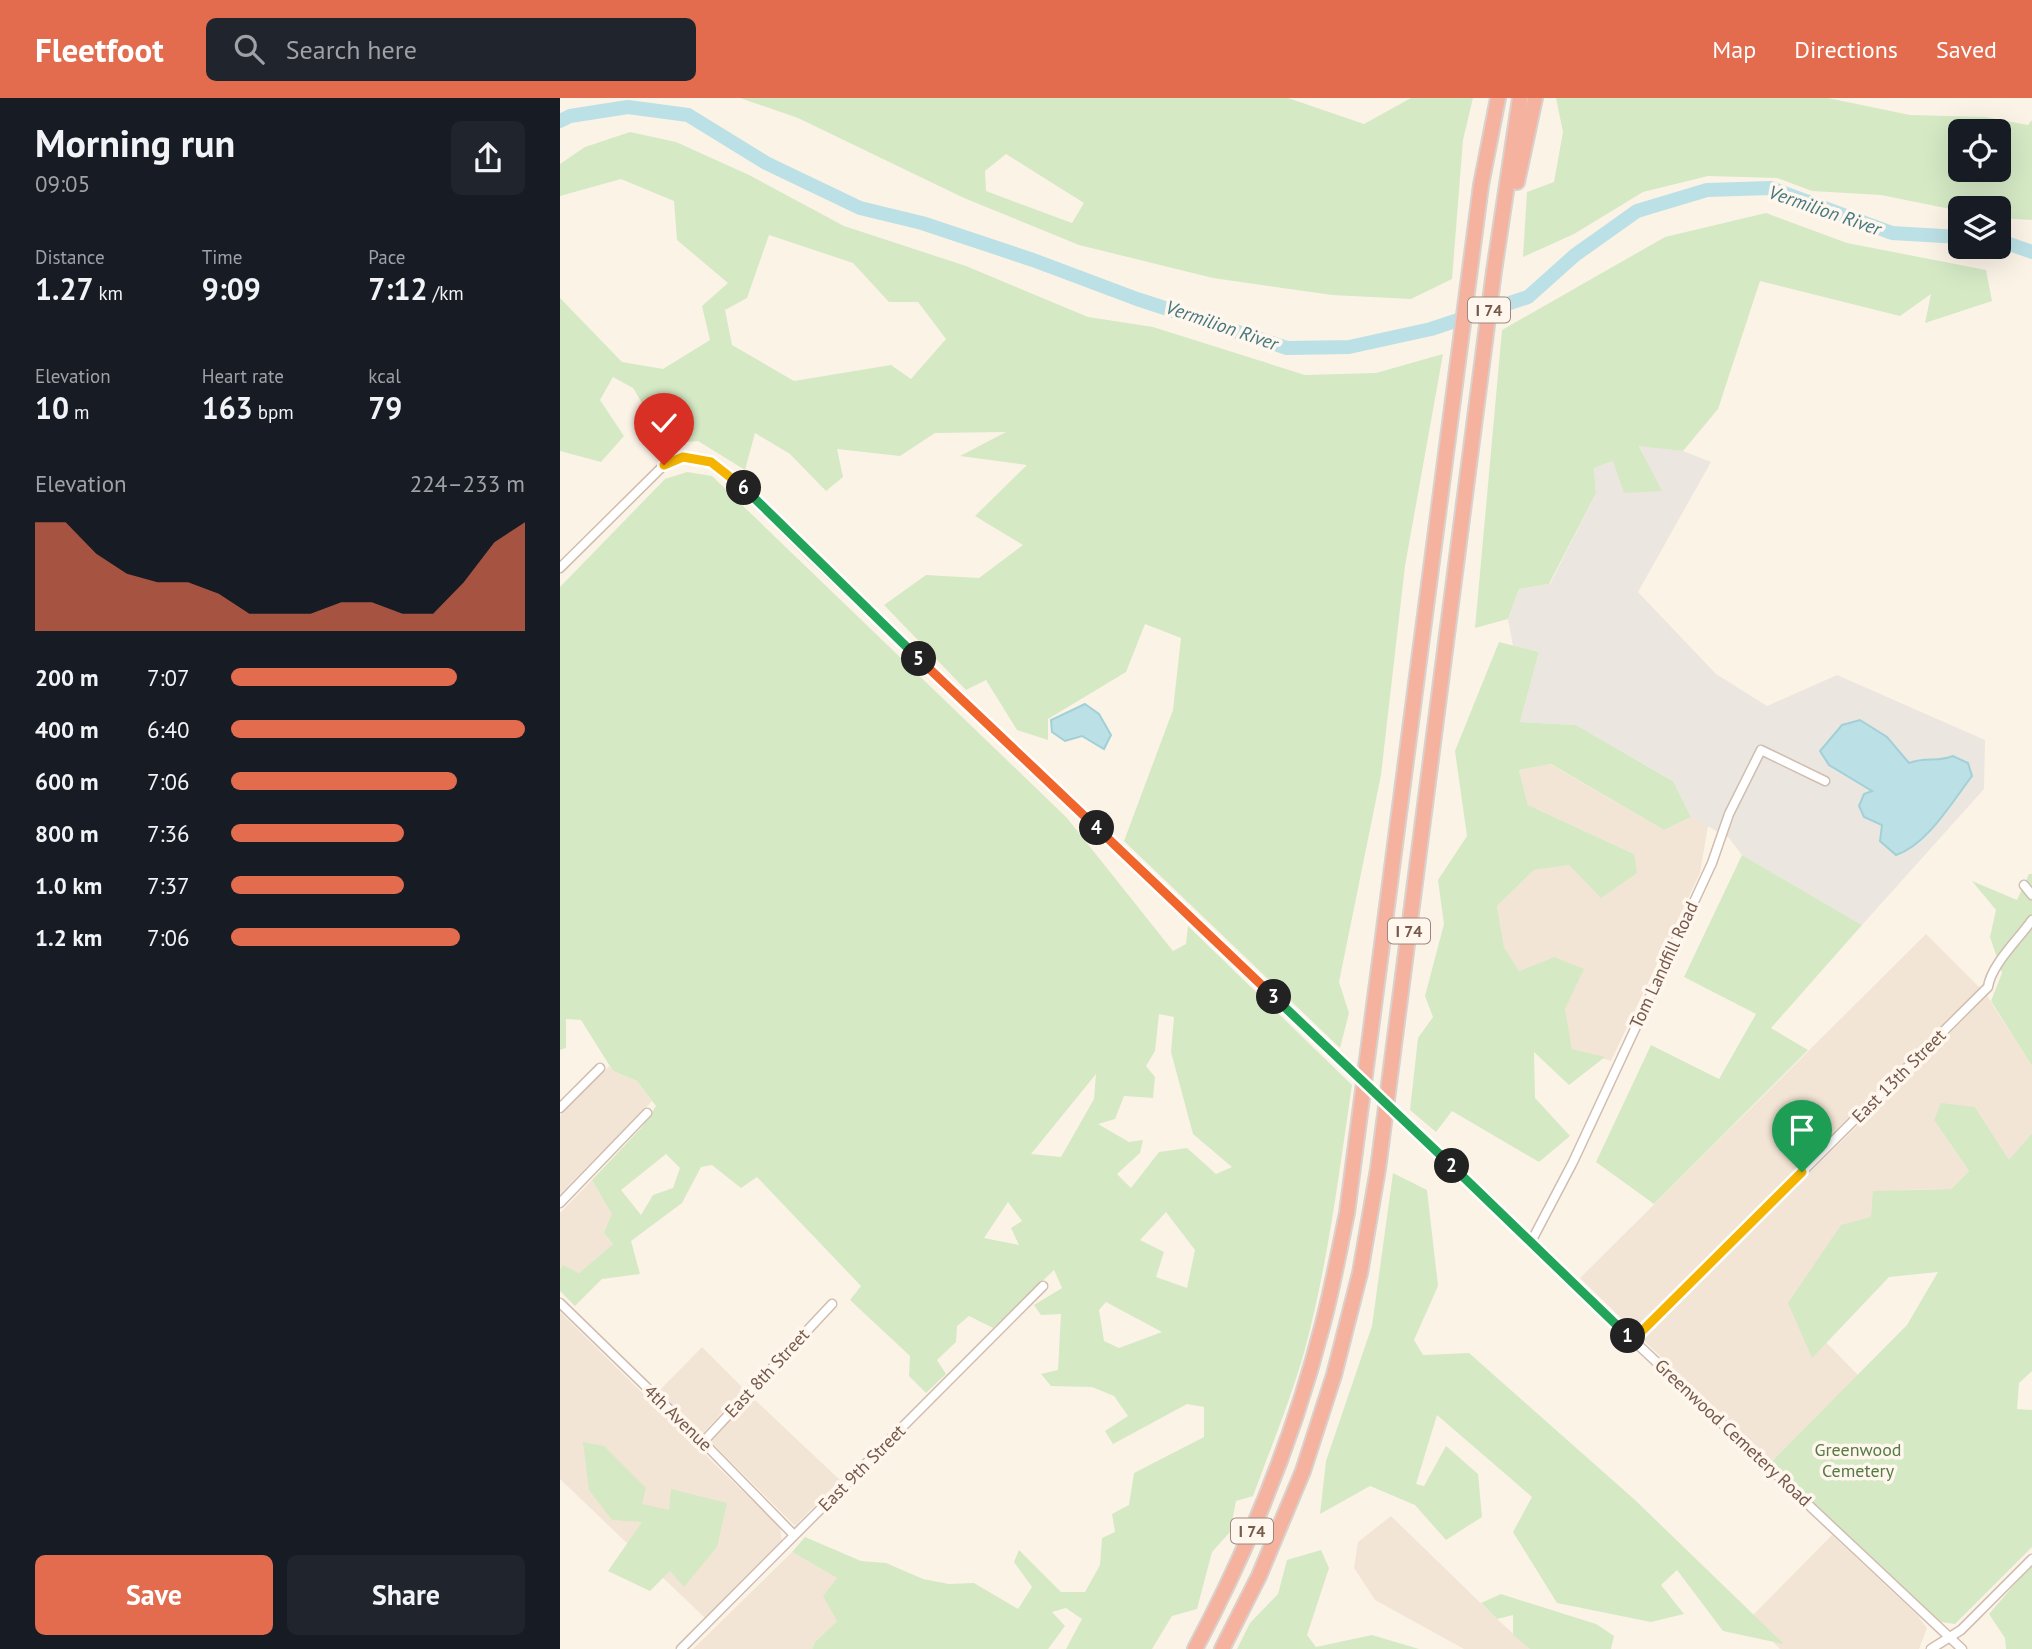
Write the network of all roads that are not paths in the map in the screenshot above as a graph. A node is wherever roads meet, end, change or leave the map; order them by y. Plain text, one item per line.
1 (1489, 98) edge
2 (1498, 98) edge
3 (1520, 98) edge
4 (1535, 98) edge
5 (1513, 181) junction
6 (1481, 185) junction
7 (560, 568) edge
8 (1825, 781) dead end
9 (2024, 886) dead end
10 (2032, 895) edge
11 (2032, 920) edge
12 (600, 1068) dead end
13 (560, 1108) edge
14 (647, 1113) dead end
15 (560, 1203) edge
16 (1531, 1242) junction
17 (1043, 1286) dead end
18 (560, 1303) edge
19 (832, 1304) dead end
20 (1633, 1340) junction
21 (703, 1442) junction
22 (794, 1535) junction
23 (2032, 1559) edge
24 (1949, 1636) junction
25 (681, 1649) edge
26 (1195, 1649) edge
27 (1222, 1649) edge
28 (1931, 1649) edge
29 (1962, 1649) edge

1 - 6 highway
2 - 6 highway, I 74
3 - 5 highway, I 74
4 - 5 highway
5 - 27 highway, I 74
6 - 26 highway, I 74
7 - 16 street, Greenwood Cemetery Road, bridge
8 - 16 street, Tom Landfill Road
9 - 10 street
11 - 20 street, East 13th Street
12 - 13 street
14 - 15 street
16 - 20 street, Greenwood Cemetery Road
17 - 22 street, East 9th Street
18 - 21 street, 4th Avenue
19 - 21 street, East 8th Street
20 - 24 street, Greenwood Cemetery Road
21 - 22 street, 4th Avenue
22 - 25 street, East 9th Street
23 - 24 street
24 - 28 street
24 - 29 street, Greenwood Cemetery Road

